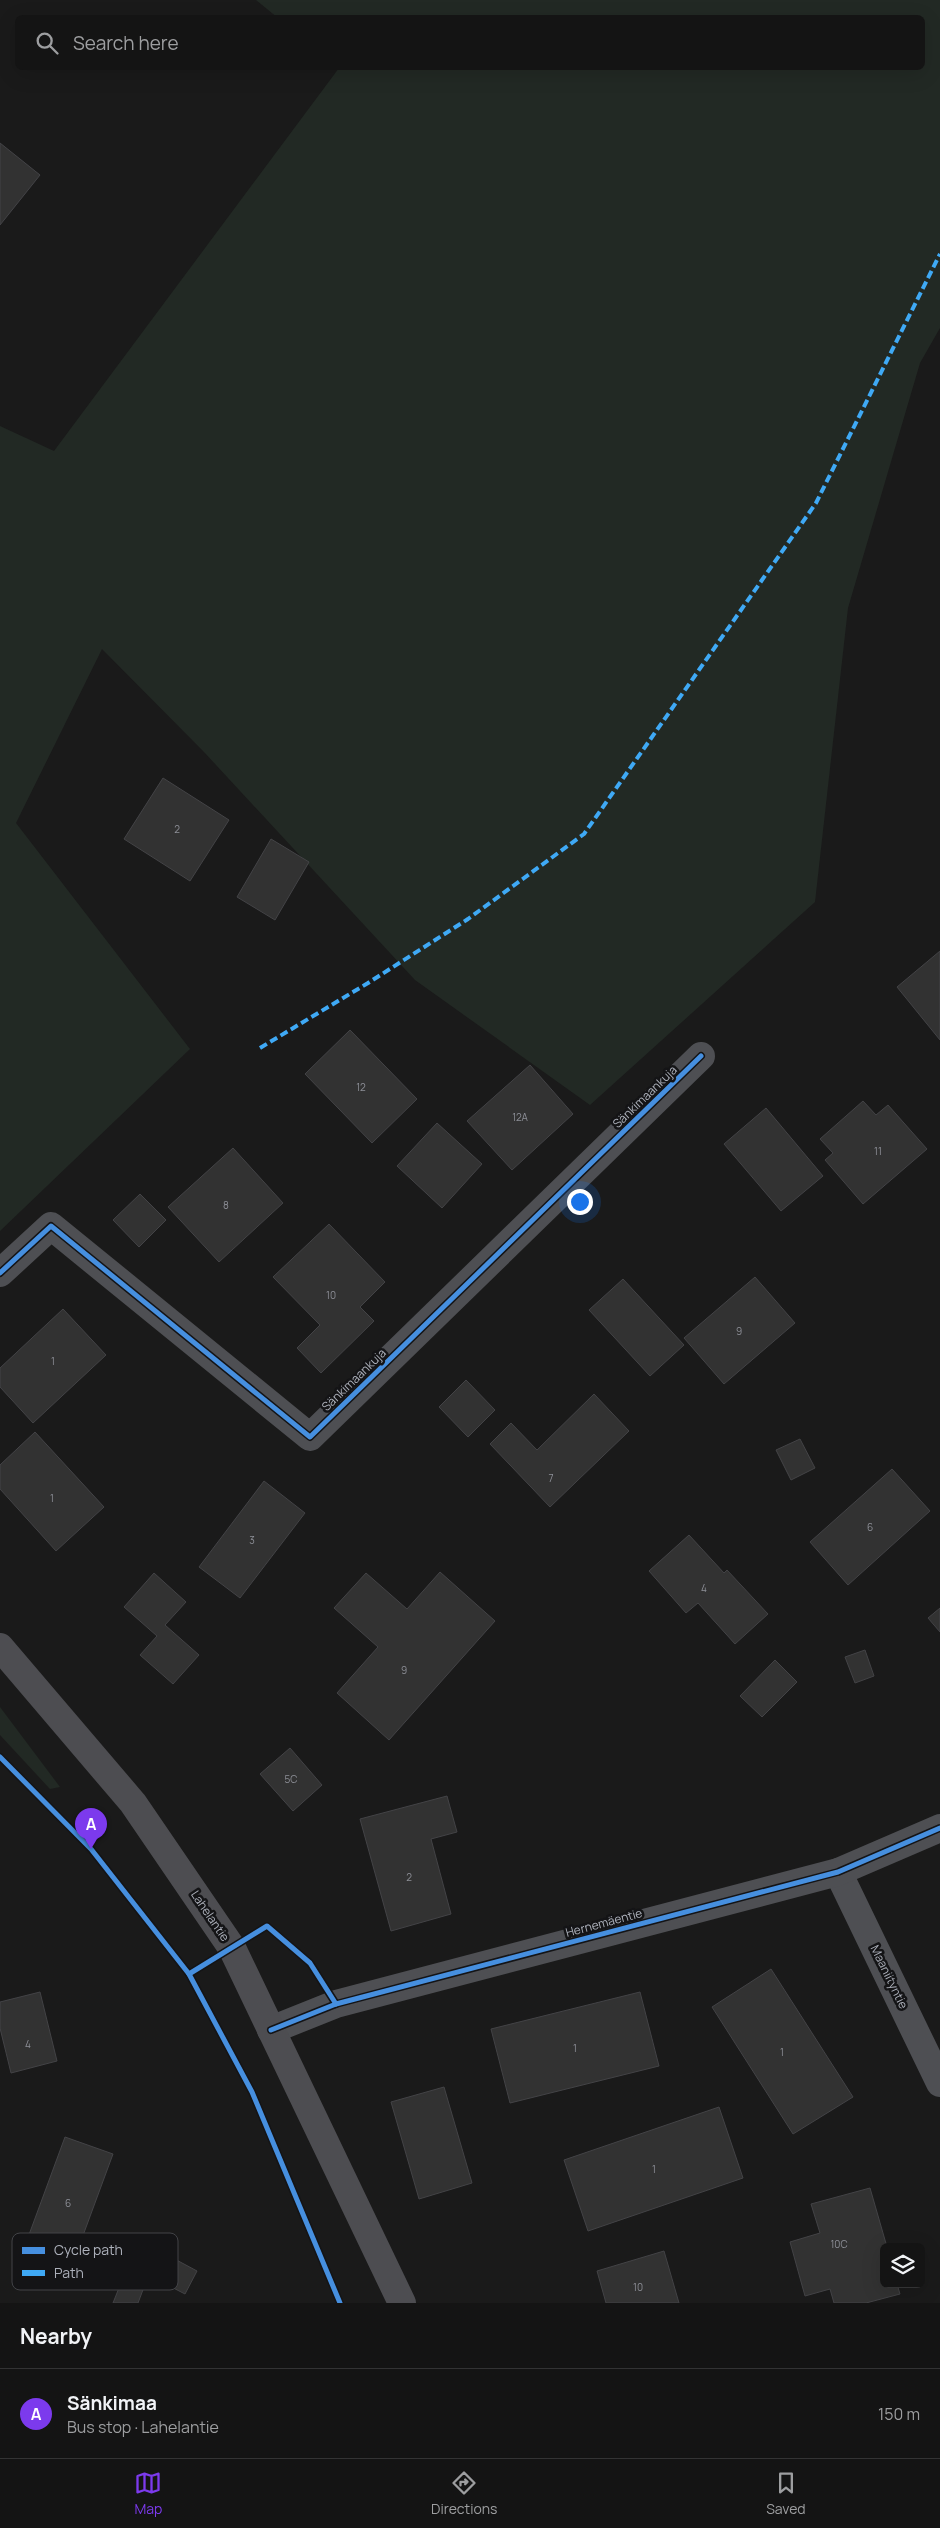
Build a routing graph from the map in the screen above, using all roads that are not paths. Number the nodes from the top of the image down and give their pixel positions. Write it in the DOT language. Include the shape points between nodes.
graph roads {
  1 [pos="702,1056"];
  2 [pos="0,1273"];
  3 [pos="0,1647"];
  4 [pos="940,1828"];
  5 [pos="838,1872"];
  6 [pos="271,2030"];
  7 [pos="940,2083"];
  8 [pos="402,2303"];
  1 -- 2 [label="street, Sänkimaankuja" via="310,1437 50,1226"];
  3 -- 6 [label="main road, Lahelantie" via="133,1803 232,1948"];
  4 -- 5 [label="street, Hernemäentie"];
  5 -- 6 [label="street, Hernemäentie" via="336,2004"];
  5 -- 7 [label="street, Maaniityntie"];
  6 -- 8 [label="main road, Lahelantie"];
}
